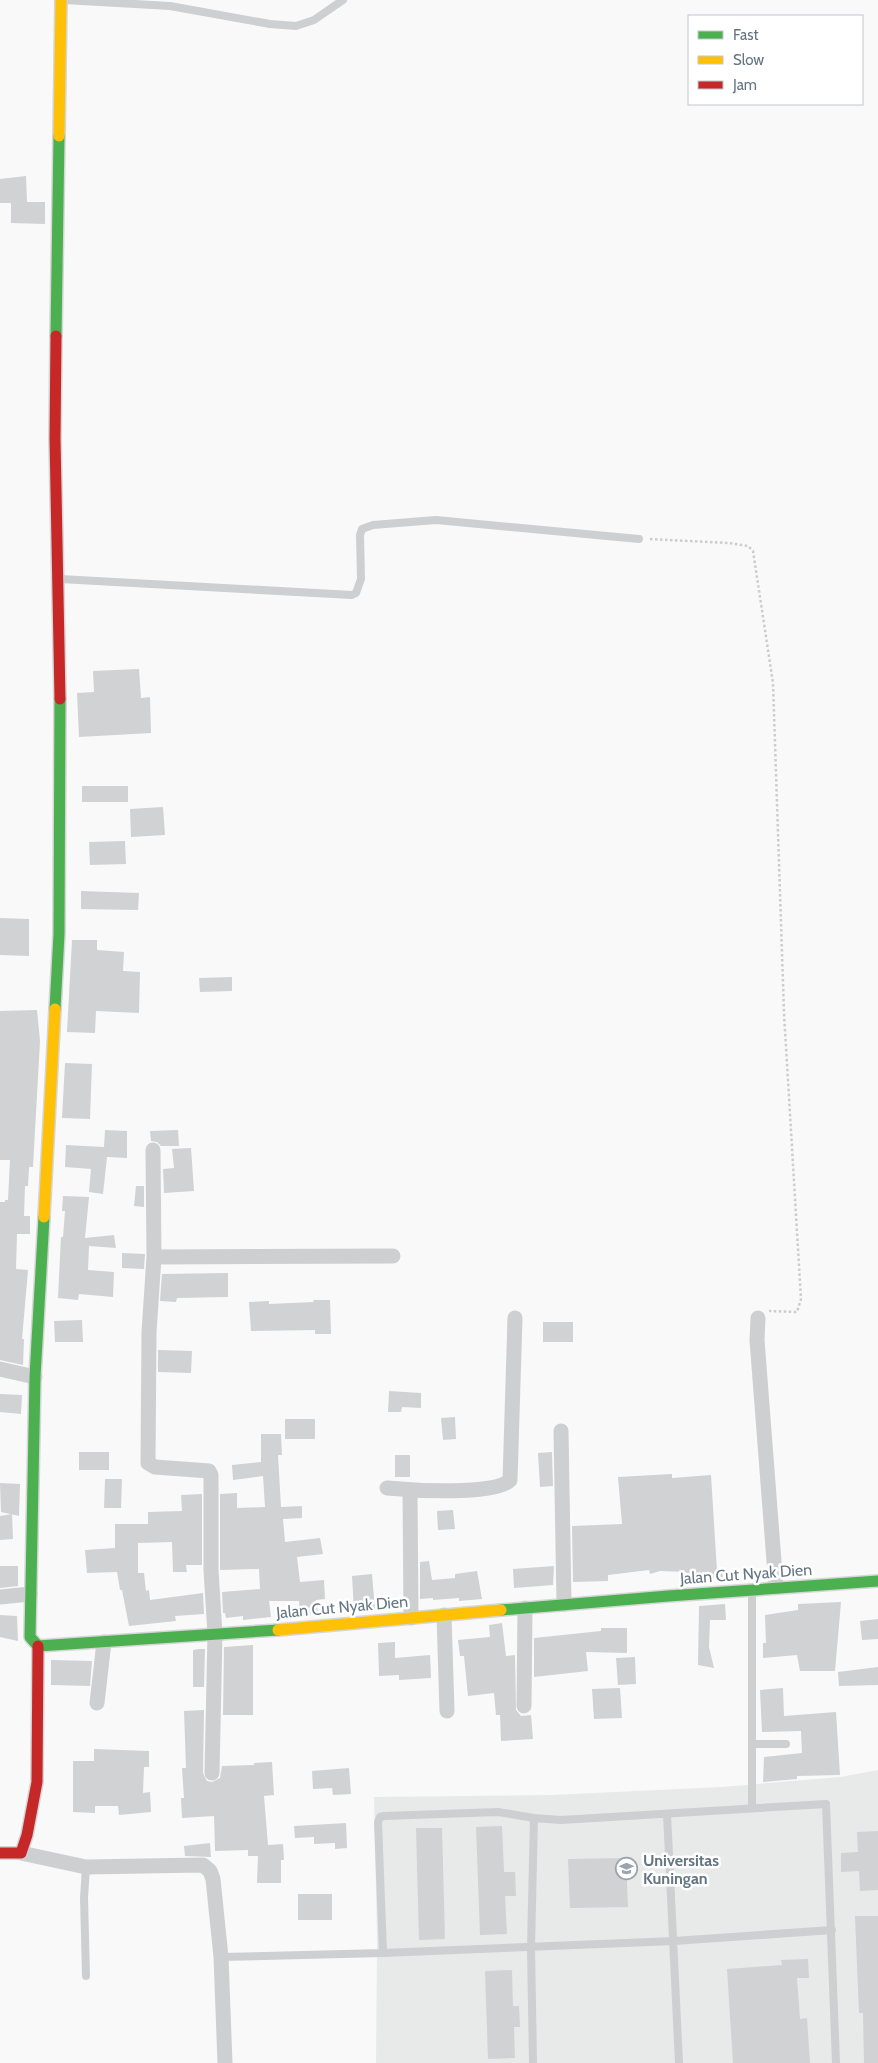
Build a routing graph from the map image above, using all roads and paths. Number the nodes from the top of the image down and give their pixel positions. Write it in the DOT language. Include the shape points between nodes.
graph roads {
  1 [pos="343,0"];
  2 [pos="61,3"];
  3 [pos="639,539"];
  4 [pos="58,579"];
  5 [pos="154,1150"];
  6 [pos="393,1256"];
  7 [pos="154,1257"];
  8 [pos="515,1318"];
  9 [pos="758,1318"];
  10 [pos="0,1369"];
  11 [pos="35,1377"];
  12 [pos="561,1431"];
  13 [pos="387,1488"];
  14 [pos="410,1491"];
  15 [pos="878,1582"];
  16 [pos="776,1587"];
  17 [pos="752,1588"];
  18 [pos="30,1594"];
  19 [pos="0,1597"];
  20 [pos="564,1604"];
  21 [pos="525,1608"];
  22 [pos="444,1615"];
  23 [pos="411,1618"];
  24 [pos="215,1634"];
  25 [pos="104,1642"];
  26 [pos="38,1646"];
  27 [pos="97,1703"];
  28 [pos="524,1706"];
  29 [pos="447,1711"];
  30 [pos="752,1744"];
  31 [pos="786,1744"];
  32 [pos="212,1773"];
  33 [pos="752,1808"];
  34 [pos="667,1814"];
  35 [pos="534,1818"];
  36 [pos="0,1853"];
  37 [pos="21,1853"];
  38 [pos="86,1867"];
  39 [pos="832,1930"];
  40 [pos="674,1941"];
  41 [pos="532,1947"];
  42 [pos="383,1953"];
  43 [pos="221,1957"];
  44 [pos="86,1976"];
  45 [pos="225,2063"];
  46 [pos="533,2063"];
  47 [pos="679,2063"];
  48 [pos="836,2063"];
  1 -- 2 [label="lane" via="314,20 296,26 170,6"];
  2 -- 4 [label="street" via="55,438"];
  3 -- 4 [label="lane" via="436,520 373,525 362,529 360,535 361,579 356,594 352,595"];
  3 -- 9 [label="path" via="729,543 748,546 753,551 772,683 784,1013 801,1299 797,1312 767,1311"];
  4 -- 11 [label="street" via="59,934"];
  5 -- 7 [label="street"];
  6 -- 7 [label="street"];
  7 -- 24 [label="street" via="149,1332 148,1463 155,1467 211,1473"];
  8 -- 14 [label="street" via="510,1480 504,1485 476,1490"];
  9 -- 16 [label="street"];
  10 -- 11 [label="street"];
  11 -- 18 [label="street"];
  12 -- 20 [label="street"];
  13 -- 14 [label="street"];
  14 -- 23 [label="street"];
  15 -- 16 [label="street, Jalan Cut Nyak Dien"];
  16 -- 17 [label="street, Jalan Cut Nyak Dien"];
  17 -- 20 [label="street, Jalan Cut Nyak Dien"];
  17 -- 30 [label="lane"];
  18 -- 19 [label="street"];
  18 -- 26 [label="street" via="30,1637"];
  20 -- 21 [label="street, Jalan Cut Nyak Dien"];
  21 -- 22 [label="street, Jalan Cut Nyak Dien"];
  21 -- 28 [label="street"];
  22 -- 23 [label="street, Jalan Cut Nyak Dien"];
  22 -- 29 [label="street"];
  23 -- 24 [label="street, Jalan Cut Nyak Dien"];
  24 -- 25 [label="street, Jalan Cut Nyak Dien"];
  24 -- 32 [label="street"];
  25 -- 26 [label="street, Jalan Cut Nyak Dien"];
  25 -- 27 [label="street"];
  26 -- 37 [label="street" via="37,1782"];
  30 -- 31 [label="lane"];
  30 -- 33 [label="lane"];
  33 -- 34 [label="lane"];
  33 -- 39 [label="lane" via="826,1804"];
  34 -- 35 [label="lane" via="560,1820"];
  34 -- 40 [label="lane"];
  35 -- 41 [label="lane"];
  35 -- 42 [label="lane" via="498,1812 380,1817"];
  36 -- 37 [label="street"];
  37 -- 38 [label="street"];
  38 -- 43 [label="street" via="203,1865 213,1879"];
  38 -- 44 [label="lane"];
  39 -- 40 [label="lane"];
  39 -- 48 [label="lane"];
  40 -- 41 [label="lane"];
  40 -- 47 [label="lane"];
  41 -- 42 [label="lane"];
  41 -- 46 [label="lane"];
  42 -- 43 [label="lane"];
  43 -- 45 [label="street"];
}
